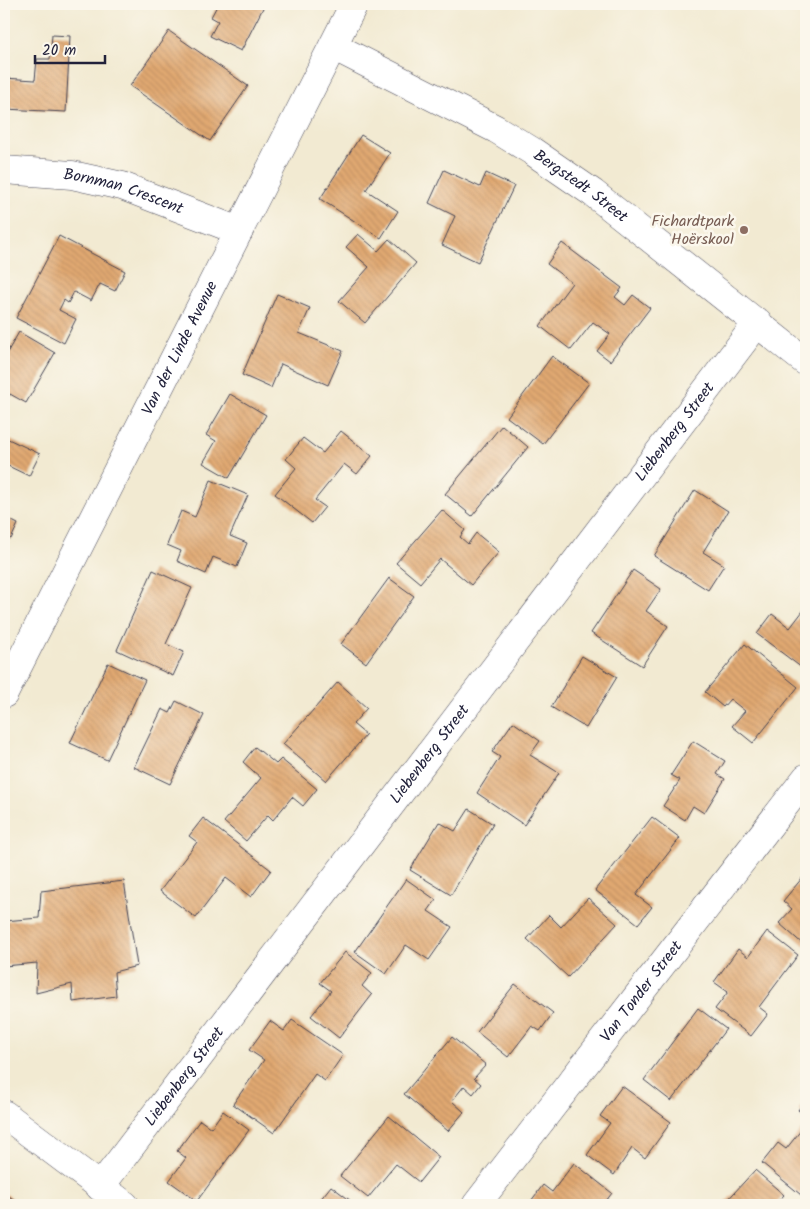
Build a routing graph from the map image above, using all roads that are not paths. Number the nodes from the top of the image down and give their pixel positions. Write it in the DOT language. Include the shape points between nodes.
graph roads {
  1 [pos="354,4"];
  2 [pos="332,46"];
  3 [pos="4,170"];
  4 [pos="239,230"];
  5 [pos="758,322"];
  6 [pos="806,362"];
  7 [pos="4,694"];
  8 [pos="806,778"];
  9 [pos="4,1114"];
  10 [pos="100,1186"];
  11 [pos="125,1205"];
  12 [pos="476,1205"];
  1 -- 2 [label="street, Van der Linde Avenue"];
  2 -- 4 [label="street, Van der Linde Avenue"];
  2 -- 5 [label="street, Bergstedt Street" via="496,129 532,151 593,193"];
  3 -- 4 [label="street, Bornman Crescent" via="72,175 122,186"];
  4 -- 7 [label="street, Van der Linde Avenue"];
  5 -- 6 [label="street, Bergstedt Street"];
  5 -- 10 [label="street, Liebenberg Street"];
  8 -- 12 [label="street, Van Tonder Street"];
  9 -- 10 [label="street"];
  10 -- 11 [label="street"];
}
